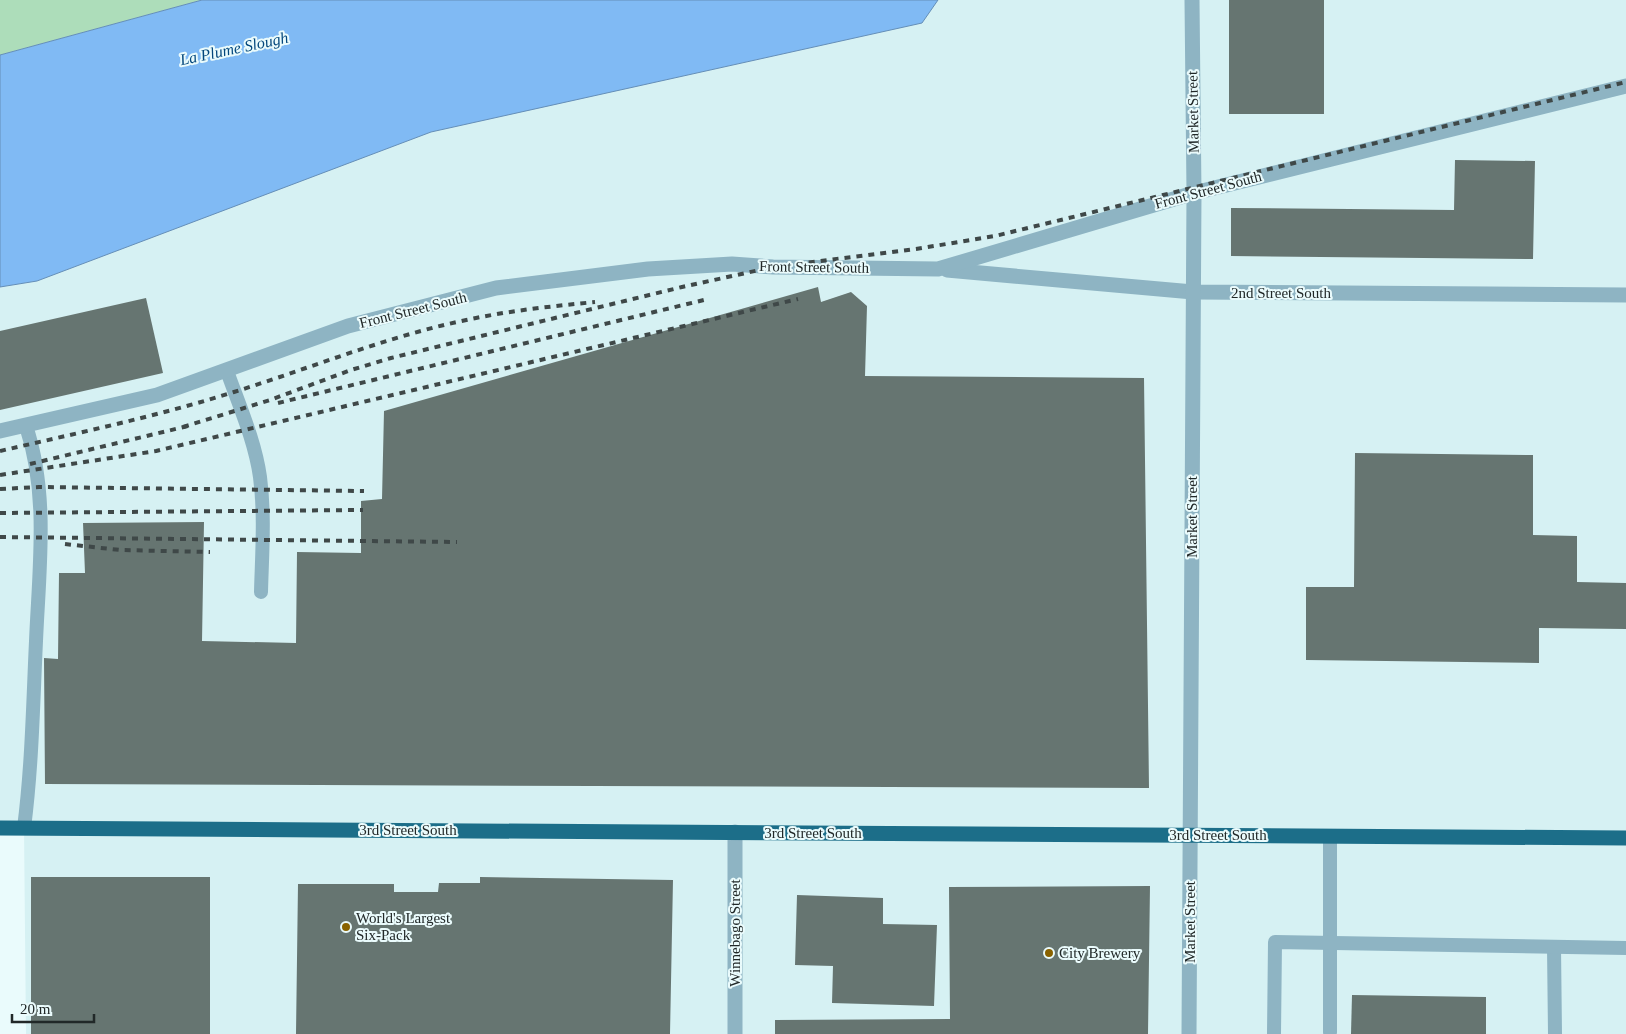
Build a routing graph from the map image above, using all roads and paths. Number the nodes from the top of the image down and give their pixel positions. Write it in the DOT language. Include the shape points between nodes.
graph roads {
  1 [pos="1192,0"];
  2 [pos="1626,86"];
  3 [pos="1194,192"];
  4 [pos="938,269"];
  5 [pos="1193,292"];
  6 [pos="1626,295"];
  7 [pos="228,370"];
  8 [pos="26,426"];
  9 [pos="0,431"];
  10 [pos="261,592"];
  11 [pos="0,828"];
  12 [pos="24,828"];
  13 [pos="735,832"];
  14 [pos="1190,836"];
  15 [pos="1330,836"];
  16 [pos="1626,838"];
  17 [pos="1330,943"];
  18 [pos="1554,947"];
  19 [pos="1626,948"];
  20 [pos="1330,1032"];
  21 [pos="735,1034"];
  22 [pos="1190,1034"];
  23 [pos="1274,1034"];
  24 [pos="1555,1034"];
  1 -- 3 [label="street, Market Street"];
  2 -- 3 [label="street, Front Street South"];
  3 -- 4 [label="street, Front Street South"];
  3 -- 5 [label="street, Market Street"];
  4 -- 5 [label="street, 2nd Street South"];
  4 -- 7 [label="street, Front Street South" via="732,264 648,269 496,288 348,326"];
  5 -- 6 [label="street, 2nd Street South"];
  5 -- 14 [label="street, Market Street"];
  7 -- 8 [label="street, Front Street South" via="157,395"];
  7 -- 10 [label="lane" via="260,476"];
  8 -- 9 [label="street, Front Street South"];
  8 -- 12 [label="lane" via="39,487 41,538 30,781"];
  11 -- 12 [label="highway, 3rd Street South"];
  12 -- 13 [label="highway, 3rd Street South"];
  13 -- 14 [label="highway, 3rd Street South"];
  13 -- 21 [label="street, Winnebago Street"];
  14 -- 15 [label="highway, 3rd Street South"];
  14 -- 22 [label="street, Market Street"];
  15 -- 16 [label="highway, 3rd Street South"];
  15 -- 17 [label="lane"];
  17 -- 18 [label="lane"];
  17 -- 20 [label="lane"];
  17 -- 23 [label="lane" via="1275,942"];
  18 -- 19 [label="lane"];
  18 -- 24 [label="lane"];
}
